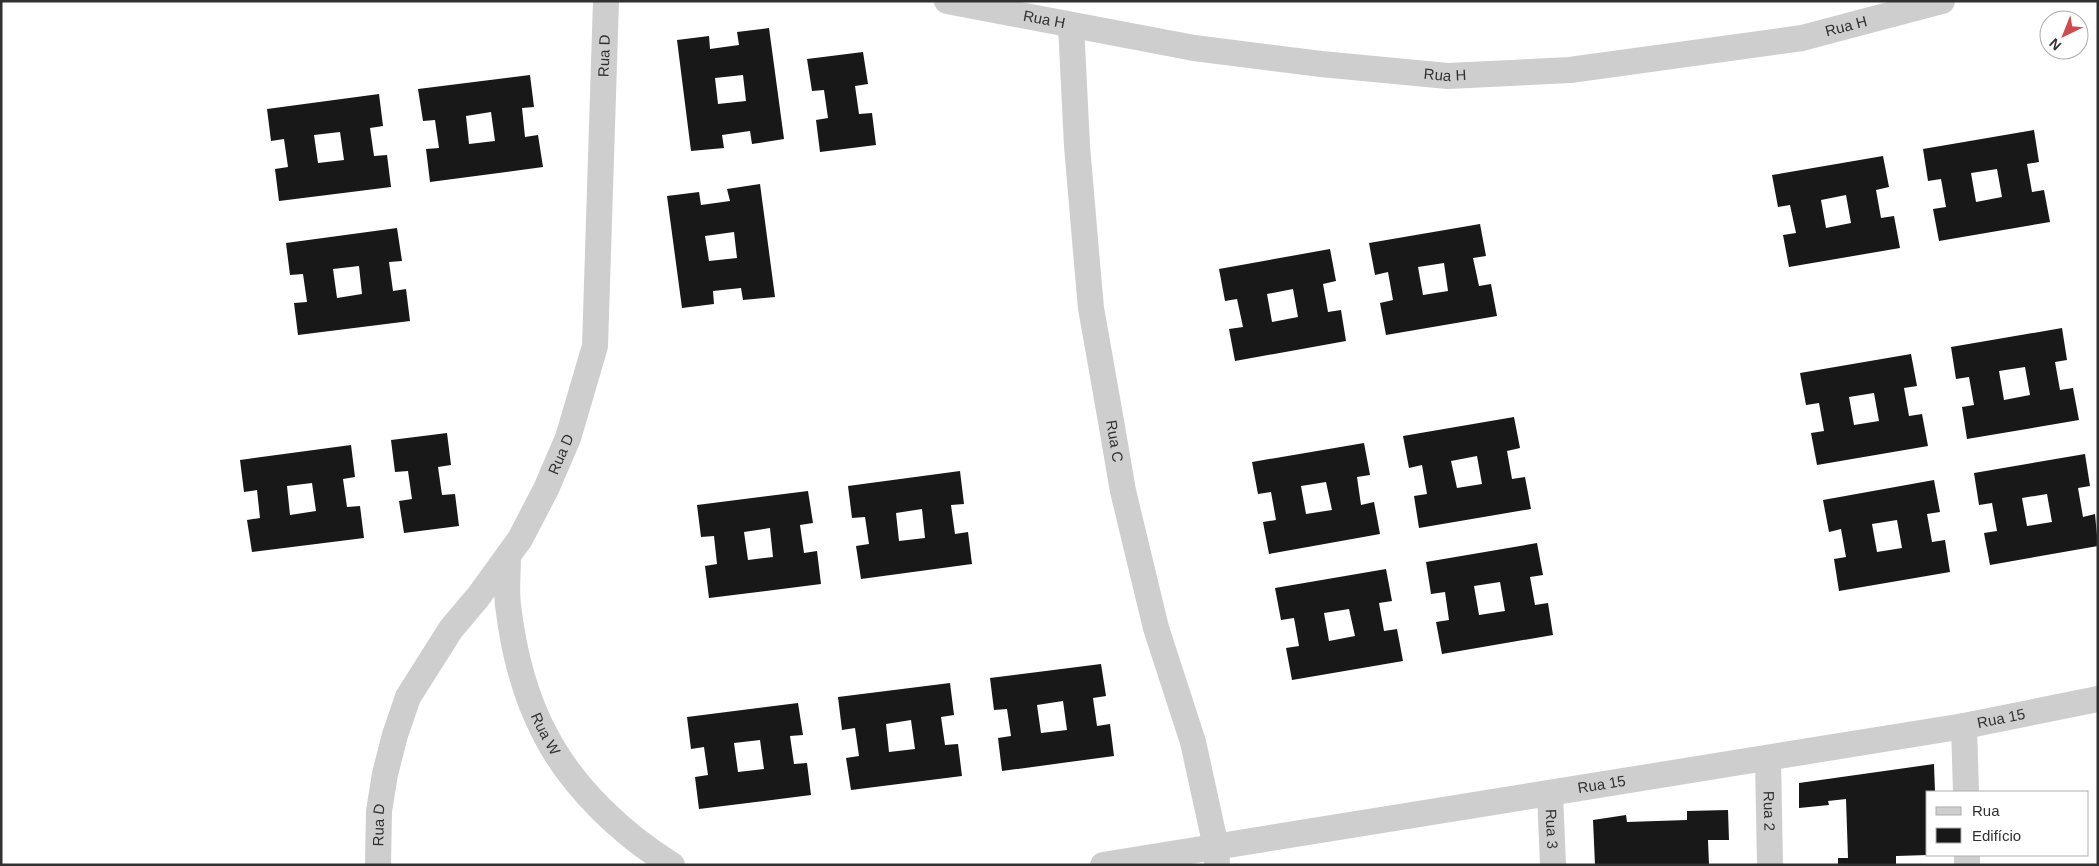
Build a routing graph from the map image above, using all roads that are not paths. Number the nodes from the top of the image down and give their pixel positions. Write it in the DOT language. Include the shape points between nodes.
graph roads {
  1 [pos="606,1"];
  2 [pos="946,1"];
  3 [pos="1942,1"];
  4 [pos="1071,25"];
  5 [pos="508,556"];
  6 [pos="2098,699"];
  7 [pos="1964,726"];
  8 [pos="1768,758"];
  9 [pos="1966,791"];
  10 [pos="1550,794"];
  11 [pos="1216,856"];
  12 [pos="378,865"];
  13 [pos="672,865"];
  14 [pos="1103,865"];
  15 [pos="1553,865"];
  16 [pos="1770,865"];
  1 -- 5 [label="street, Rua D" via="595,346 568,438 546,489"];
  2 -- 4 [label="street, Rua H"];
  3 -- 4 [label="street, Rua H" via="1802,38 1570,70 1448,76 1194,48"];
  4 -- 11 [label="street, Rua C" via="1077,146 1091,308 1123,490 1156,628 1192,742"];
  5 -- 12 [label="street, Rua D" via="451,629 408,697 394,735 385,774 379,811"];
  5 -- 13 [label="street, Rua W" via="508,604 516,650 546,736 572,775 600,807 634,838"];
  6 -- 7 [label="street, Rua 15"];
  7 -- 8 [label="street, Rua 15"];
  7 -- 9 [label="street"];
  8 -- 10 [label="street, Rua 15"];
  8 -- 16 [label="street, Rua 2"];
  10 -- 11 [label="street, Rua 15"];
  10 -- 15 [label="street, Rua 3"];
  11 -- 14 [label="street, Rua 15"];
}
